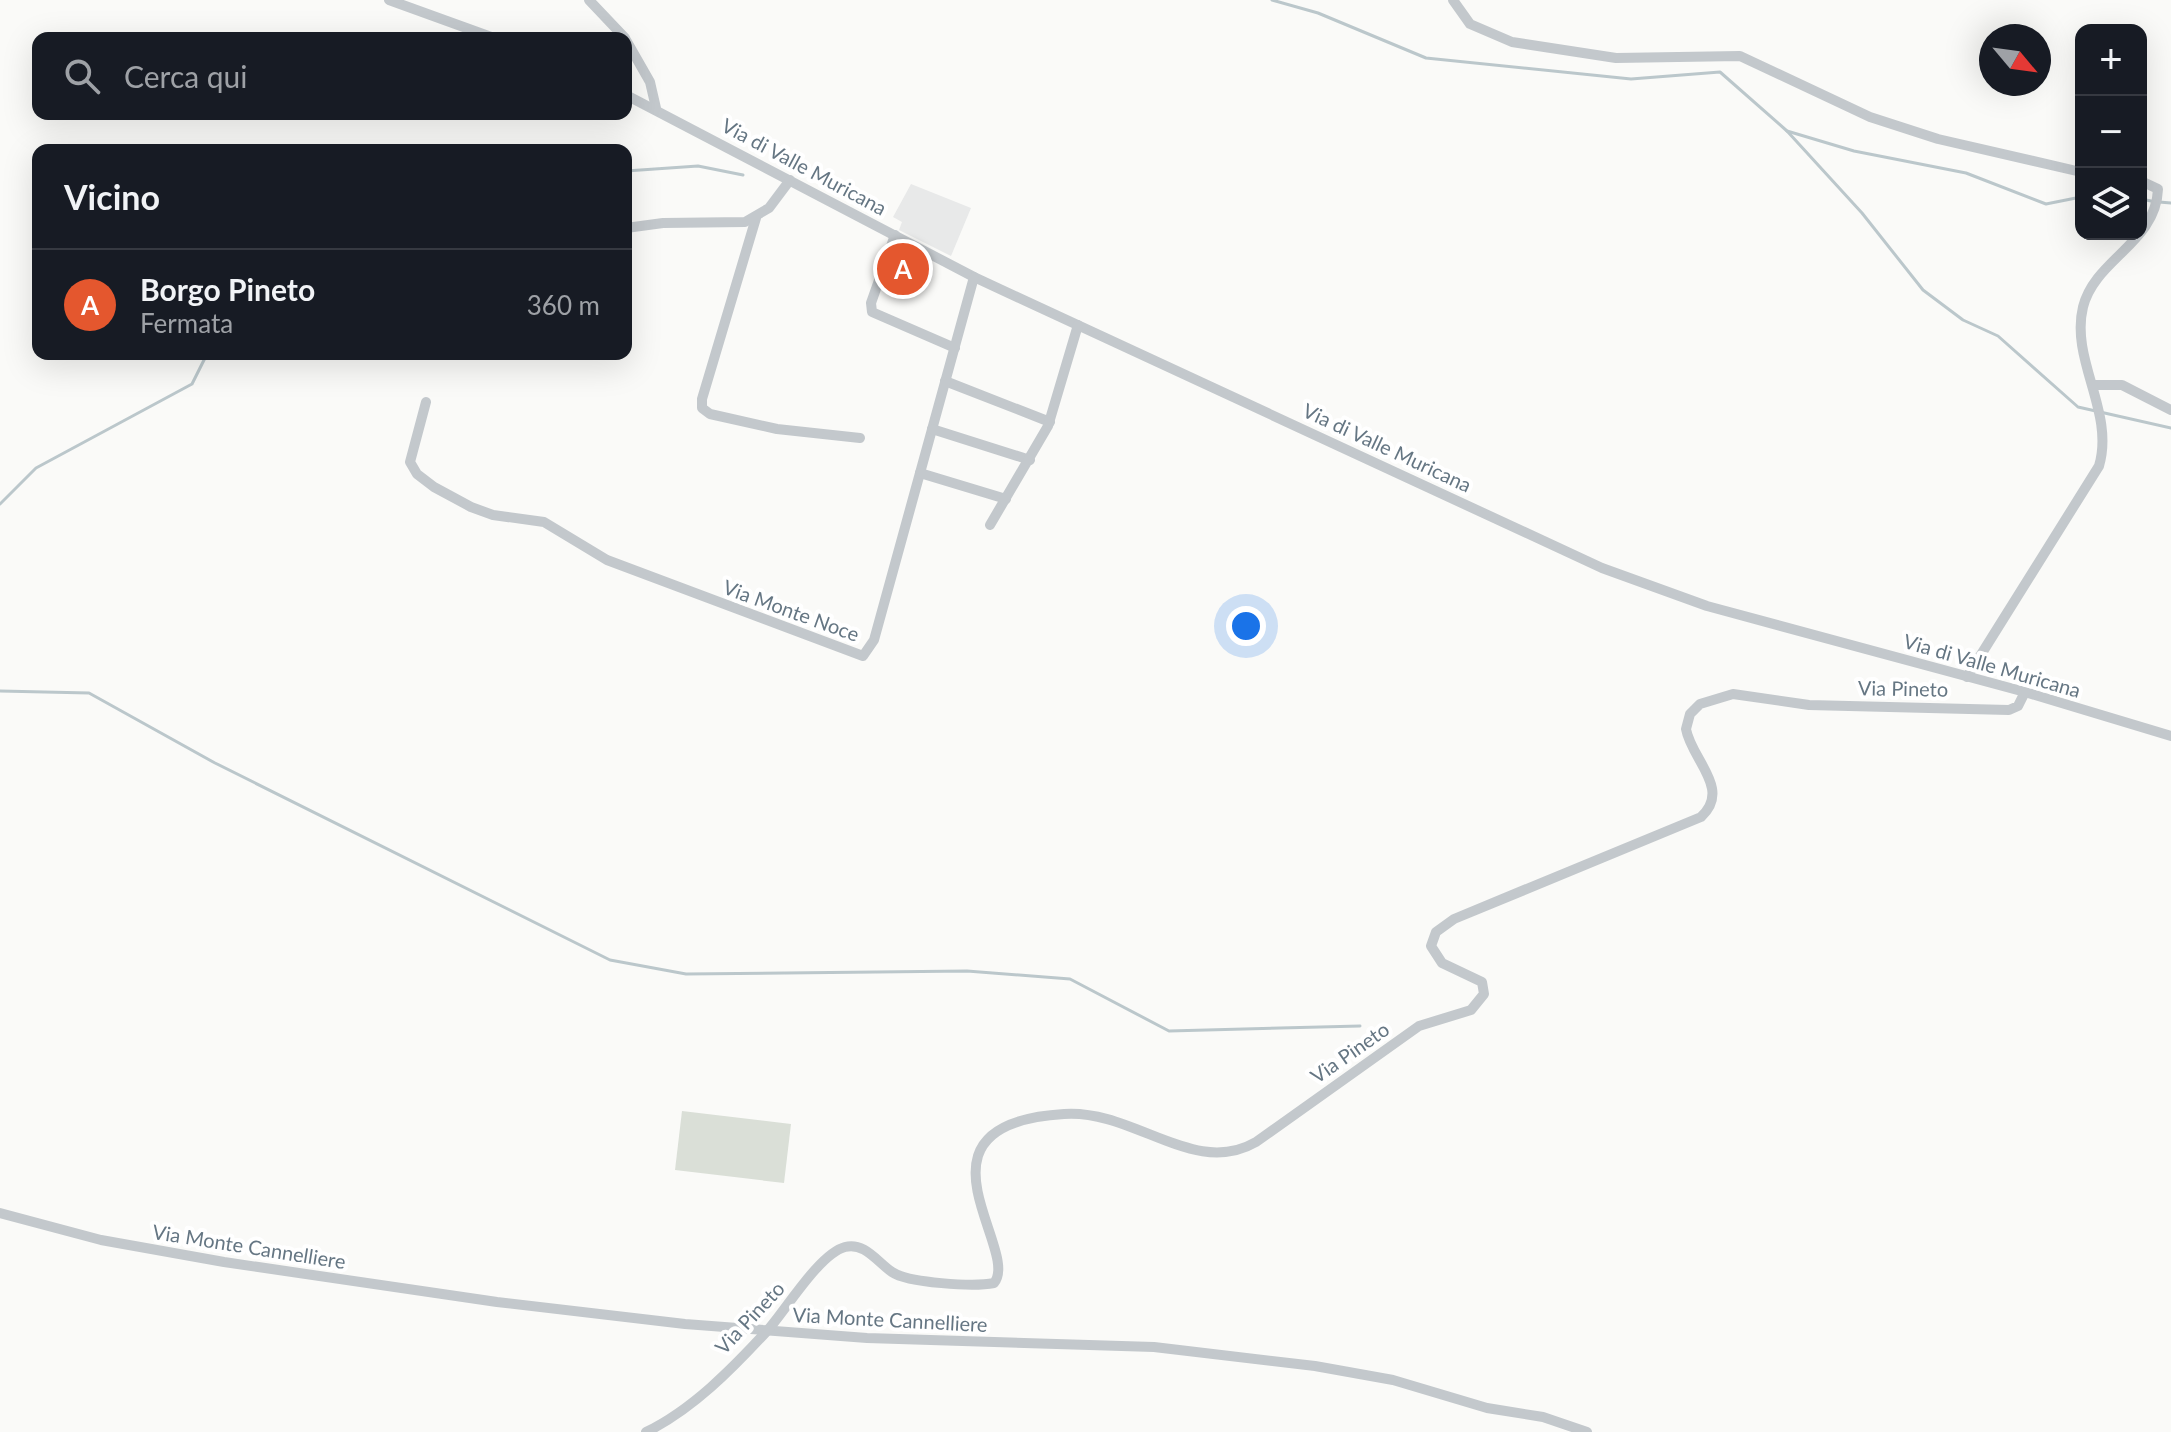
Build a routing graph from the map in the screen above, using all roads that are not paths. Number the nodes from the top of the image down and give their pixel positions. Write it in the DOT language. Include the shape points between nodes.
graph roads {
  1 [pos="389,0"];
  2 [pos="589,0"];
  3 [pos="1453,0"];
  4 [pos="477,32"];
  5 [pos="619,32"];
  6 [pos="632,51"];
  7 [pos="632,98"];
  8 [pos="656,108"];
  9 [pos="2075,171"];
  10 [pos="790,180"];
  11 [pos="2147,184"];
  12 [pos="756,218"];
  13 [pos="2147,222"];
  14 [pos="632,227"];
  15 [pos="895,235"];
  16 [pos="2136,240"];
  17 [pos="974,277"];
  18 [pos="1078,325"];
  19 [pos="955,348"];
  20 [pos="945,381"];
  21 [pos="2093,385"];
  22 [pos="426,402"];
  23 [pos="2171,410"];
  24 [pos="1050,422"];
  25 [pos="932,429"];
  26 [pos="860,438"];
  27 [pos="1030,460"];
  28 [pos="920,473"];
  29 [pos="1006,499"];
  30 [pos="990,525"];
  31 [pos="1967,677"];
  32 [pos="2025,692"];
  33 [pos="2171,736"];
  34 [pos="0,1213"];
  35 [pos="766,1332"];
  36 [pos="646,1432"];
  37 [pos="1587,1432"];
  1 -- 4 [label="street"];
  2 -- 5 [label="street"];
  3 -- 9 [label="street" via="1470,24 1512,42 1605,58 1745,57 1870,117"];
  6 -- 8 [label="street" via="650,82"];
  7 -- 8 [label="street, Via di Valle Muricana"];
  8 -- 10 [label="street, Via di Valle Muricana"];
  10 -- 12 [label="street"];
  10 -- 15 [label="street, Via di Valle Muricana"];
  11 -- 13 [label="street" via="2158,189"];
  12 -- 14 [label="street"];
  12 -- 26 [label="street" via="702,408 777,429"];
  15 -- 17 [label="street, Via di Valle Muricana"];
  15 -- 19 [label="street" via="872,312"];
  16 -- 21 [label="street" via="2095,281 2083,308 2081,333"];
  17 -- 18 [label="street, Via di Valle Muricana"];
  17 -- 19 [label="street, Via Monte Noce"];
  18 -- 24 [label="street"];
  18 -- 31 [label="street, Via di Valle Muricana" via="1641,584"];
  19 -- 20 [label="street, Via Monte Noce"];
  20 -- 24 [label="street"];
  20 -- 25 [label="street, Via Monte Noce"];
  21 -- 23 [label="street" via="2122,385"];
  21 -- 31 [label="street" via="2103,437 2097,471"];
  22 -- 28 [label="street, Via Monte Noce" via="410,462 417,474 452,499 493,515 551,524 607,560 858,657 873,643"];
  24 -- 27 [label="street"];
  25 -- 27 [label="street"];
  25 -- 28 [label="street, Via Monte Noce"];
  27 -- 29 [label="street"];
  28 -- 29 [label="street"];
  29 -- 30 [label="street"];
  31 -- 32 [label="street, Via di Valle Muricana"];
  32 -- 33 [label="street, Via di Valle Muricana"];
  32 -- 35 [label="street, Via Pineto" via="2018,706 2009,710 1809,705 1743,694 1705,700 1692,711 1686,729 1712,789 1712,802 1701,817 1454,919 1434,935 1436,957 1482,982 1483,997 1471,1010 1419,1026 1256,1142 1234,1152 1203,1153 1126,1123 1084,1114 1012,1125 987,1142 976,1164 979,1204 999,1261 996,1282 905,1278 862,1248 844,1247 820,1266"];
  34 -- 35 [label="street, Via Monte Cannelliere" via="101,1240 224,1262 497,1302"];
  35 -- 36 [label="street, Via Pineto" via="686,1408"];
  35 -- 37 [label="street, Via Monte Cannelliere" via="1154,1347 1278,1361 1384,1378"];
}
